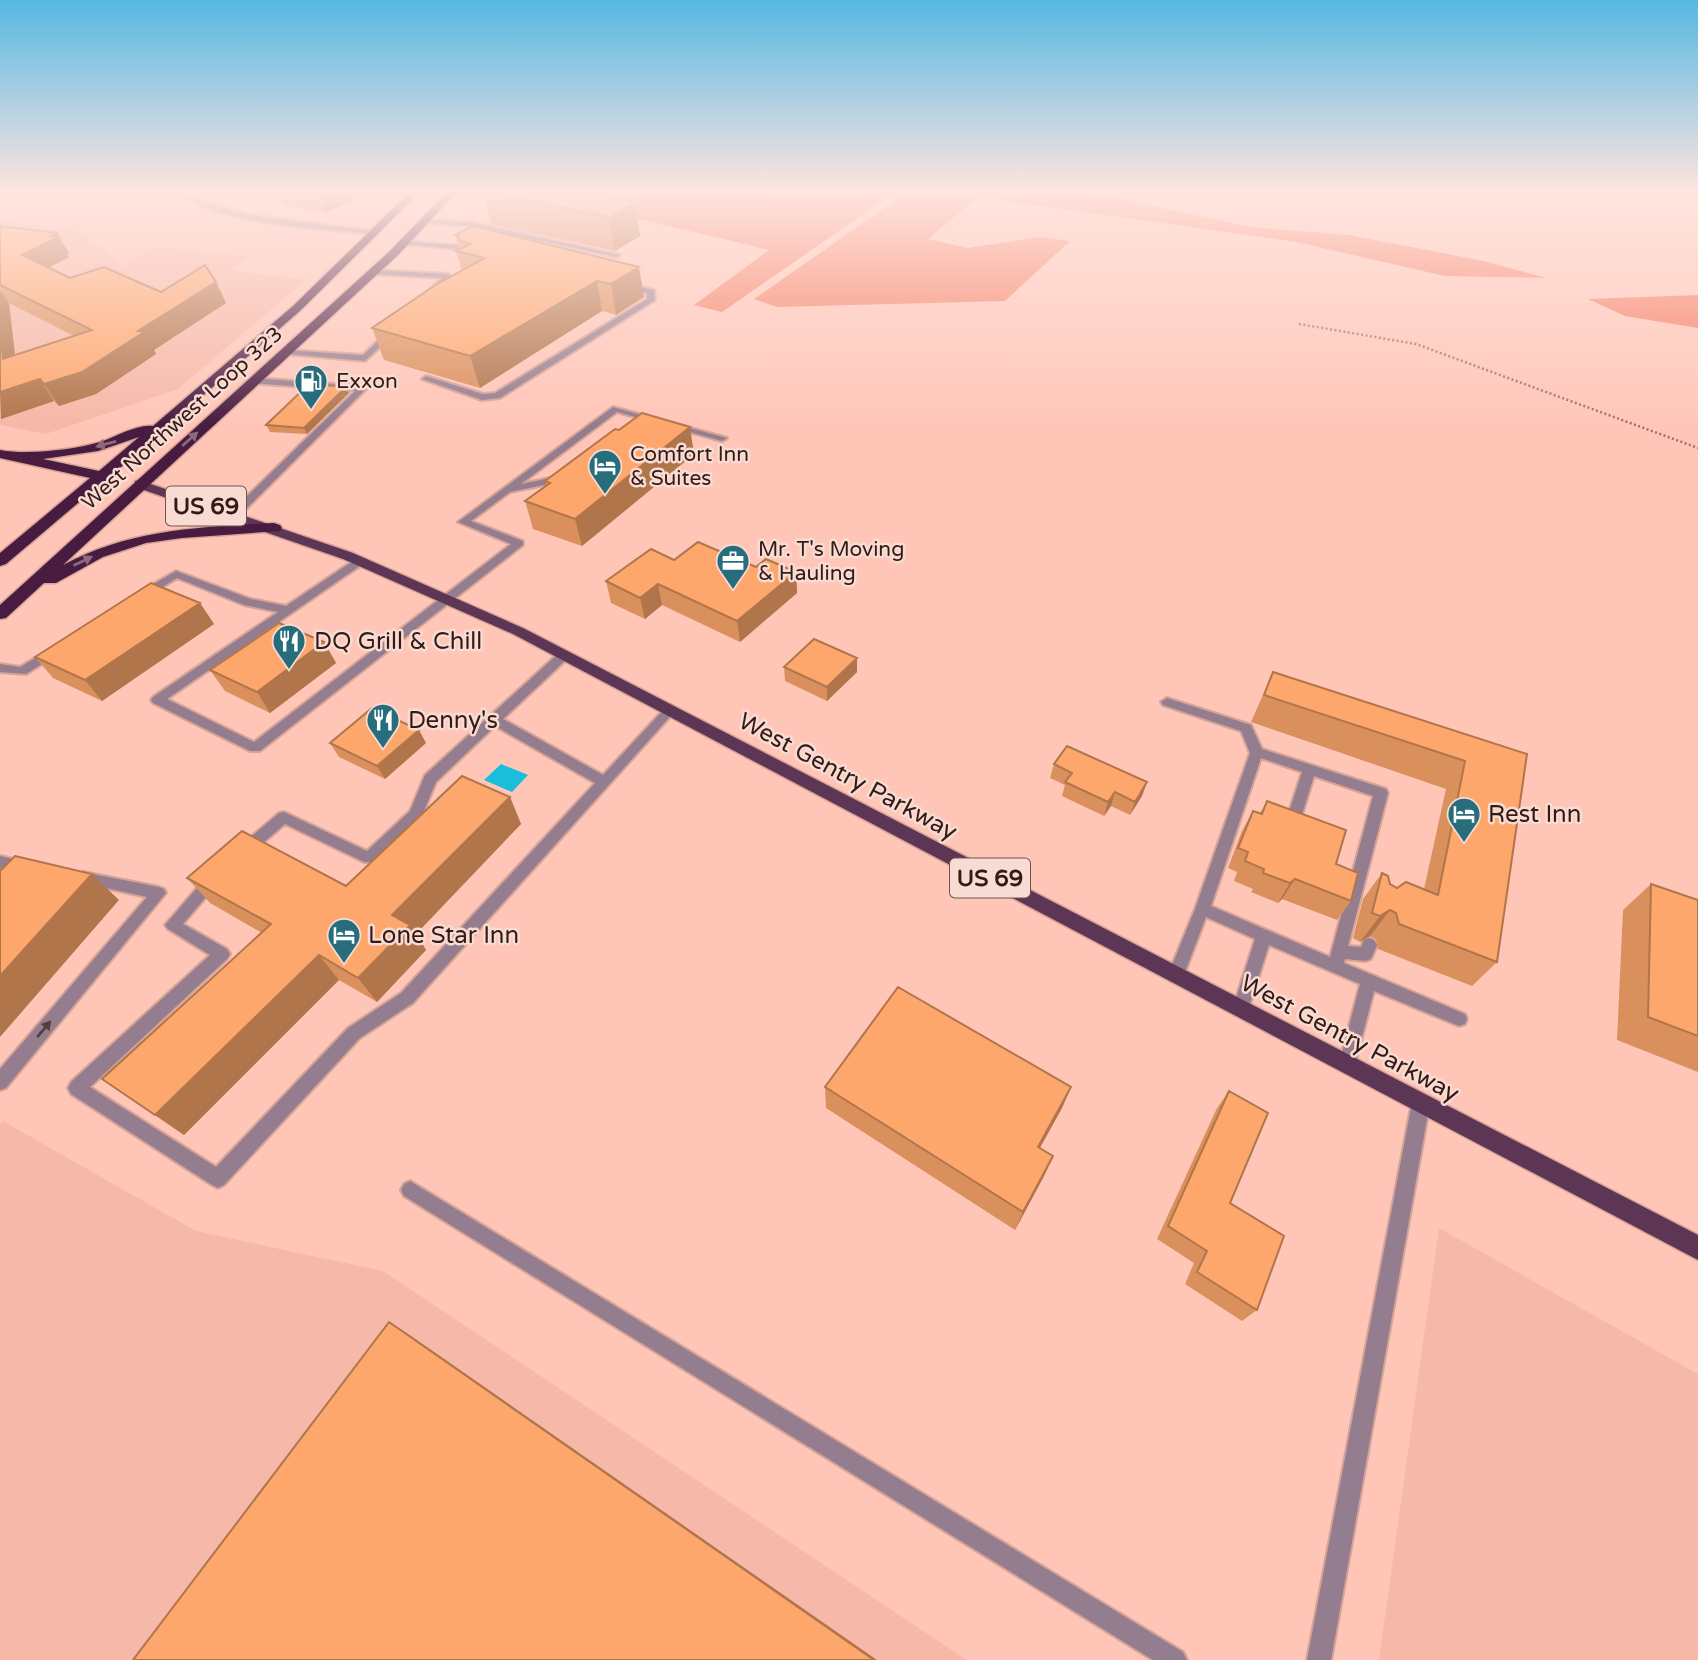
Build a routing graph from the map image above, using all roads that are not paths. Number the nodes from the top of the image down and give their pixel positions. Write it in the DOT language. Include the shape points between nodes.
graph roads {
  1 [pos="336,270"];
  2 [pos="373,272"];
  3 [pos="614,282"];
  4 [pos="420,303"];
  5 [pos="402,322"];
  6 [pos="286,352"];
  7 [pos="426,379"];
  8 [pos="255,381"];
  9 [pos="170,419"];
  10 [pos="722,438"];
  11 [pos="575,439"];
  12 [pos="574,453"];
  13 [pos="0,454"];
  14 [pos="19,458"];
  15 [pos="102,476"];
  16 [pos="555,480"];
  17 [pos="139,484"];
  18 [pos="507,490"];
  19 [pos="234,515"];
  20 [pos="274,528"];
  21 [pos="0,561"];
  22 [pos="360,561"];
  23 [pos="23,593"];
  24 [pos="448,598"];
  25 [pos="129,604"];
  26 [pos="287,610"];
  27 [pos="0,614"];
  28 [pos="58,648"];
  29 [pos="564,655"];
  30 [pos="0,668"];
  31 [pos="1167,702"];
  32 [pos="670,710"];
  33 [pos="494,719"];
  34 [pos="1257,753"];
  35 [pos="1310,769"];
  36 [pos="605,782"];
  37 [pos="1293,821"];
  38 [pos="0,862"];
  39 [pos="40,870"];
  40 [pos="66,875"];
  41 [pos="1202,909"];
  42 [pos="1264,936"];
  43 [pos="1369,945"];
  44 [pos="1337,959"];
  45 [pos="1175,975"];
  46 [pos="1369,981"];
  47 [pos="1241,1009"];
  48 [pos="1459,1019"];
  49 [pos="1348,1064"];
  50 [pos="0,1082"];
  51 [pos="1421,1102"];
  52 [pos="410,1190"];
  53 [pos="1698,1248"];
  54 [pos="1175,1660"];
  55 [pos="1319,1660"];
  1 -- 9 [label="highway, West Northwest Loop 323"];
  2 -- 4 [label="street" via="452,274"];
  2 -- 6 [label="highway, West Northwest Loop 323"];
  3 -- 7 [label="street" via="651,292 651,300 497,396 482,397"];
  5 -- 6 [label="street" via="365,358"];
  6 -- 8 [label="highway, West Northwest Loop 323"];
  17 -- 8 [label="highway, West Northwest Loop 323, one-way"];
  8 -- 19 [label="street" via="362,389"];
  9 -- 14 [label="highway, one-way" via="98,447"];
  9 -- 15 [label="highway, West Northwest Loop 323"];
  10 -- 11 [label="street" via="616,409"];
  11 -- 12 [label="street"];
  11 -- 18 [label="street"];
  13 -- 14 [label="highway, US 69"];
  14 -- 15 [label="highway, US 69"];
  15 -- 17 [label="highway, West Gentry Parkway / US 69"];
  15 -- 21 [label="highway, West Northwest Loop 323"];
  16 -- 18 [label="street"];
  17 -- 19 [label="main road, West Gentry Parkway / US 69"];
  17 -- 23 [label="highway, West Northwest Loop 323"];
  18 -- 24 [label="street" via="463,522 519,543"];
  19 -- 20 [label="main road, West Gentry Parkway / US 69"];
  20 -- 22 [label="main road, West Gentry Parkway / US 69"];
  23 -- 20 [label="highway, one-way" via="128,543 176,534"];
  22 -- 24 [label="main road, West Gentry Parkway / US 69"];
  22 -- 26 [label="street"];
  23 -- 27 [label="highway, West Northwest Loop 323"];
  24 -- 26 [label="street" via="256,748 157,701"];
  24 -- 29 [label="main road, West Gentry Parkway / US 69"];
  25 -- 26 [label="street" via="176,574 248,602"];
  28 -- 30 [label="street" via="22,671"];
  29 -- 32 [label="main road, West Gentry Parkway / US 69"];
  29 -- 33 [label="street"];
  31 -- 34 [label="street" via="1246,727"];
  32 -- 36 [label="street"];
  32 -- 45 [label="main road, West Gentry Parkway / US 69"];
  33 -- 36 [label="street"];
  33 -- 36 [label="street" via="430,779 416,814 369,858 284,817 230,864 173,925 222,954 77,1087 218,1180 354,1033 407,998"];
  34 -- 35 [label="street"];
  34 -- 41 [label="street"];
  35 -- 37 [label="street"];
  35 -- 44 [label="street" via="1381,793 1367,874"];
  38 -- 39 [label="street"];
  50 -- 40 [label="street, one-way" via="159,893"];
  41 -- 42 [label="street"];
  41 -- 45 [label="street"];
  42 -- 44 [label="street"];
  42 -- 47 [label="street"];
  43 -- 44 [label="street" via="1366,954"];
  44 -- 46 [label="street"];
  45 -- 47 [label="main road, West Gentry Parkway / US 69"];
  46 -- 48 [label="street"];
  46 -- 49 [label="street"];
  47 -- 49 [label="main road, West Gentry Parkway / US 69"];
  49 -- 51 [label="main road, West Gentry Parkway / US 69"];
  51 -- 53 [label="main road, West Gentry Parkway / US 69"];
  51 -- 55 [label="street"];
  52 -- 54 [label="street"];
}
